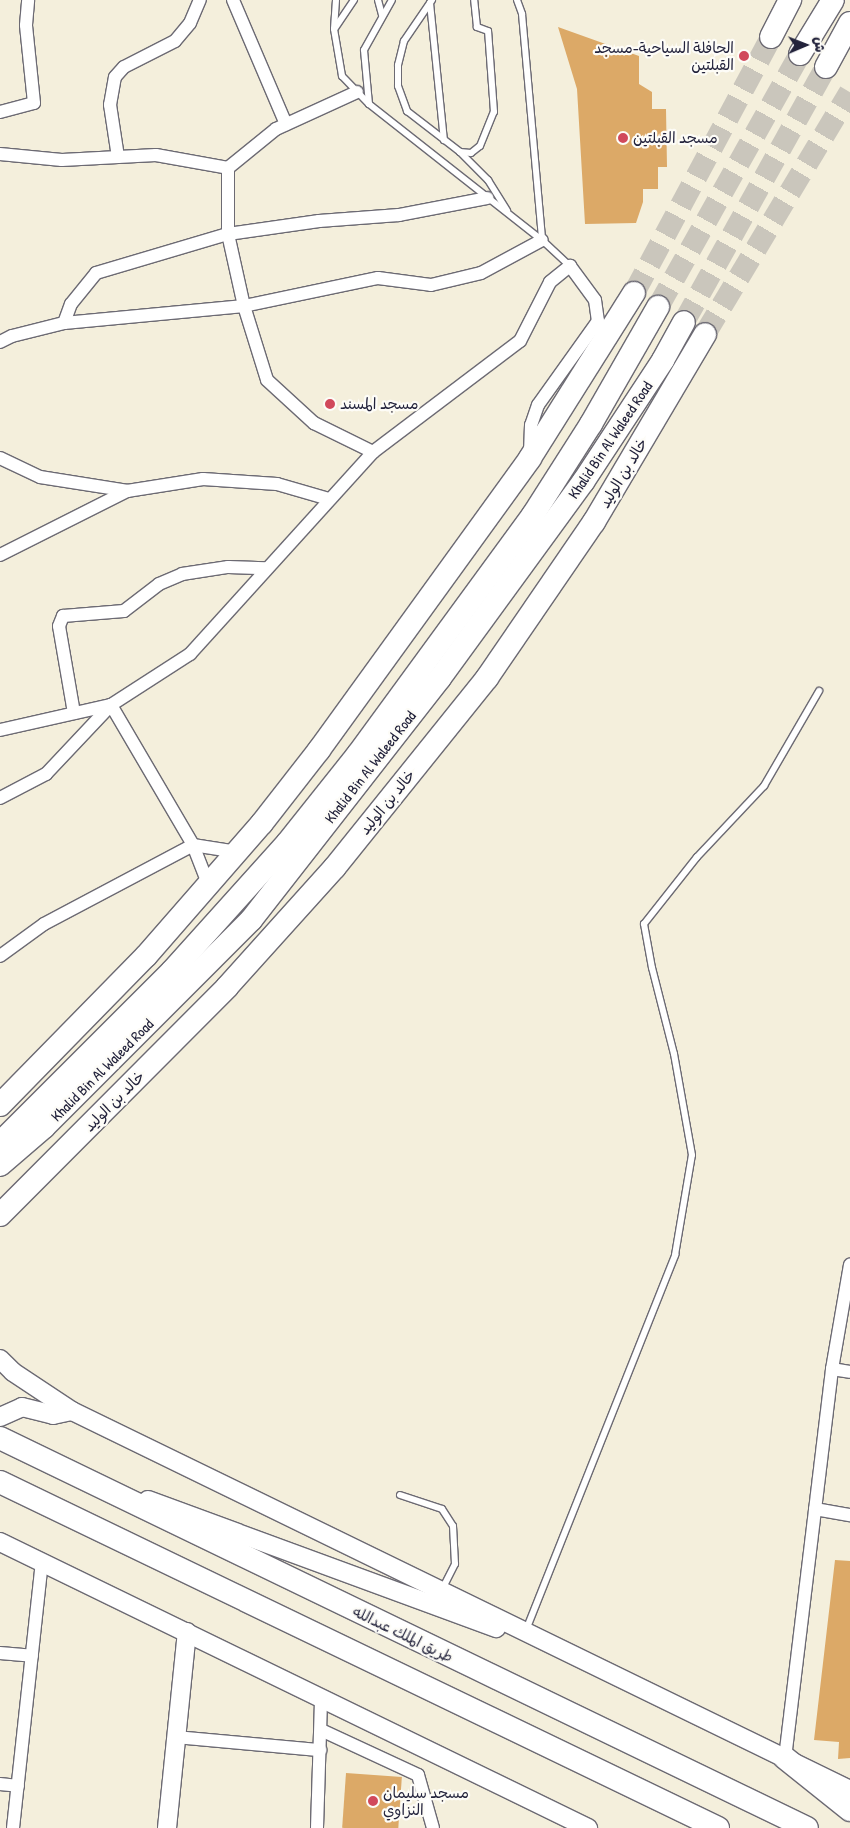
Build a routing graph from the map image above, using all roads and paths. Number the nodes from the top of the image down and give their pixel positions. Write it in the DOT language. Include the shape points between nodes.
graph roads {
  1 [pos="28,0"];
  2 [pos="200,0"];
  3 [pos="232,0"];
  4 [pos="336,0"];
  5 [pos="354,0"];
  6 [pos="378,0"];
  7 [pos="392,0"];
  8 [pos="474,0"];
  9 [pos="518,0"];
  10 [pos="790,0"];
  11 [pos="832,0"];
  12 [pos="431,2"];
  13 [pos="382,16"];
  14 [pos="850,23"];
  15 [pos="334,29"];
  16 [pos="771,37"];
  17 [pos="800,54"];
  18 [pos="826,67"];
  19 [pos="357,92"];
  20 [pos="369,104"];
  21 [pos="0,112"];
  22 [pos="286,124"];
  23 [pos="444,140"];
  24 [pos="460,152"];
  25 [pos="0,154"];
  26 [pos="118,157"];
  27 [pos="228,168"];
  28 [pos="487,198"];
  29 [pos="510,216"];
  30 [pos="228,234"];
  31 [pos="542,240"];
  32 [pos="570,266"];
  33 [pos="634,293"];
  34 [pos="244,306"];
  35 [pos="658,307"];
  36 [pos="684,322"];
  37 [pos="64,323"];
  38 [pos="705,334"];
  39 [pos="0,342"];
  40 [pos="373,452"];
  41 [pos="0,458"];
  42 [pos="530,458"];
  43 [pos="128,490"];
  44 [pos="329,499"];
  45 [pos="0,555"];
  46 [pos="265,568"];
  47 [pos="819,691"];
  48 [pos="111,705"];
  49 [pos="74,713"];
  50 [pos="0,730"];
  51 [pos="0,798"];
  52 [pos="193,845"];
  53 [pos="237,852"];
  54 [pos="209,886"];
  55 [pos="0,956"];
  56 [pos="0,1105"];
  57 [pos="39,1120"];
  58 [pos="0,1143"];
  59 [pos="0,1165"];
  60 [pos="0,1215"];
  61 [pos="850,1265"];
  62 [pos="0,1359"];
  63 [pos="832,1369"];
  64 [pos="850,1372"];
  65 [pos="72,1411"];
  66 [pos="0,1417"];
  67 [pos="0,1438"];
  68 [pos="59,1466"];
  69 [pos="0,1482"];
  70 [pos="400,1495"];
  71 [pos="815,1509"];
  72 [pos="850,1515"];
  73 [pos="0,1530"];
  74 [pos="6,1546"];
  75 [pos="42,1563"];
  76 [pos="442,1591"];
  77 [pos="526,1631"];
  78 [pos="187,1632"];
  79 [pos="0,1653"];
  80 [pos="32,1656"];
  81 [pos="595,1665"];
  82 [pos="322,1699"];
  83 [pos="320,1730"];
  84 [pos="176,1737"];
  85 [pos="320,1750"];
  86 [pos="785,1758"];
  87 [pos="0,1784"];
  88 [pos="18,1786"];
  89 [pos="850,1790"];
  90 [pos="850,1810"];
  91 [pos="13,1828"];
  92 [pos="167,1828"];
  93 [pos="317,1828"];
  94 [pos="433,1828"];
  95 [pos="588,1828"];
  96 [pos="718,1828"];
  97 [pos="807,1828"];
  1 -- 21 [label="street" via="26,25 34,103"];
  2 -- 26 [label="street" via="190,23 175,41 124,67 115,78 110,105"];
  3 -- 22 [label="street"];
  4 -- 15 [label="lane"];
  5 -- 15 [label="lane"];
  6 -- 13 [label="lane"];
  7 -- 13 [label="lane"];
  8 -- 24 [label="lane" via="477,27 488,31 494,112 480,146 471,153"];
  9 -- 31 [label="lane" via="522,14"];
  10 -- 16 [label="highway"];
  11 -- 17 [label="highway"];
  12 -- 23 [label="lane"];
  12 -- 23 [label="lane" via="404,41 398,65 398,86 407,111"];
  13 -- 20 [label="lane" via="364,50"];
  14 -- 18 [label="highway"];
  15 -- 19 [label="lane" via="342,76"];
  19 -- 20 [label="lane"];
  19 -- 22 [label="street"];
  20 -- 28 [label="lane"];
  22 -- 27 [label="street"];
  23 -- 24 [label="lane"];
  24 -- 29 [label="lane" via="488,180"];
  25 -- 26 [label="street" via="62,160"];
  26 -- 27 [label="street" via="156,155"];
  27 -- 30 [label="street"];
  28 -- 29 [label="lane"];
  28 -- 30 [label="street" via="399,215 319,221"];
  29 -- 31 [label="lane"];
  30 -- 34 [label="street"];
  30 -- 37 [label="street" via="96,273 71,304"];
  31 -- 32 [label="lane"];
  31 -- 34 [label="street" via="481,273 431,285 378,278"];
  32 -- 40 [label="street" via="550,282 520,341"];
  32 -- 42 [label="street" via="595,300 598,321 538,405 531,425"];
  33 -- 42 [label="highway"];
  34 -- 37 [label="street"];
  34 -- 40 [label="street" via="267,380 314,423"];
  35 -- 57 [label="highway, Khalid Bin Al Waleed Road" via="591,424 533,515 358,754 288,842"];
  36 -- 57 [label="highway, Khalid Bin Al Waleed Road" via="663,360 583,482 440,678 251,920"];
  37 -- 39 [label="street"];
  38 -- 60 [label="highway, خالد بن الوليد" via="594,522 487,678 335,866 227,987"];
  40 -- 44 [label="street"];
  41 -- 43 [label="street" via="40,477"];
  42 -- 53 [label="highway" via="324,743"];
  43 -- 44 [label="street" via="203,479 277,484"];
  43 -- 45 [label="street"];
  44 -- 46 [label="street"];
  46 -- 48 [label="street" via="190,654"];
  46 -- 49 [label="street" via="228,567 182,574 159,584 124,611 63,616 59,626"];
  47 -- 77 [label="lane" via="764,786 697,857 644,924 674,1054 692,1155 680,1228 672,1264"];
  48 -- 49 [label="street"];
  48 -- 51 [label="street" via="46,774"];
  48 -- 52 [label="street"];
  49 -- 50 [label="street"];
  52 -- 53 [label="street"];
  52 -- 54 [label="street"];
  52 -- 55 [label="street" via="44,924"];
  53 -- 54 [label="highway"];
  54 -- 56 [label="highway" via="74,1034"];
  57 -- 58 [label="highway, Khalid Bin Al Waleed Road"];
  57 -- 59 [label="highway, Khalid Bin Al Waleed Road"];
  61 -- 63 [label="street"];
  62 -- 65 [label="main road" via="13,1372"];
  63 -- 64 [label="street"];
  63 -- 71 [label="street"];
  65 -- 66 [label="main road" via="53,1415 22,1407"];
  65 -- 76 [label="main road"];
  67 -- 68 [label="highway, طريق الملك عبدالله"];
  68 -- 81 [label="main road"];
  68 -- 97 [label="highway, طريق الملك عبدالله"];
  69 -- 96 [label="highway"];
  70 -- 76 [label="lane" via="442,1508 453,1526 454,1564"];
  71 -- 72 [label="street"];
  71 -- 86 [label="street"];
  73 -- 74 [label="main road"];
  74 -- 75 [label="main road"];
  75 -- 78 [label="main road"];
  75 -- 80 [label="street"];
  76 -- 77 [label="main road"];
  77 -- 81 [label="main road"];
  78 -- 82 [label="main road"];
  78 -- 84 [label="main road"];
  79 -- 80 [label="street"];
  80 -- 88 [label="street"];
  81 -- 86 [label="main road"];
  82 -- 83 [label="street"];
  82 -- 95 [label="main road"];
  83 -- 85 [label="street"];
  83 -- 94 [label="street" via="418,1776"];
  84 -- 85 [label="street"];
  84 -- 92 [label="main road"];
  85 -- 93 [label="street"];
  86 -- 89 [label="main road"];
  86 -- 90 [label="highway"];
  87 -- 88 [label="street"];
  88 -- 91 [label="street"];
}
